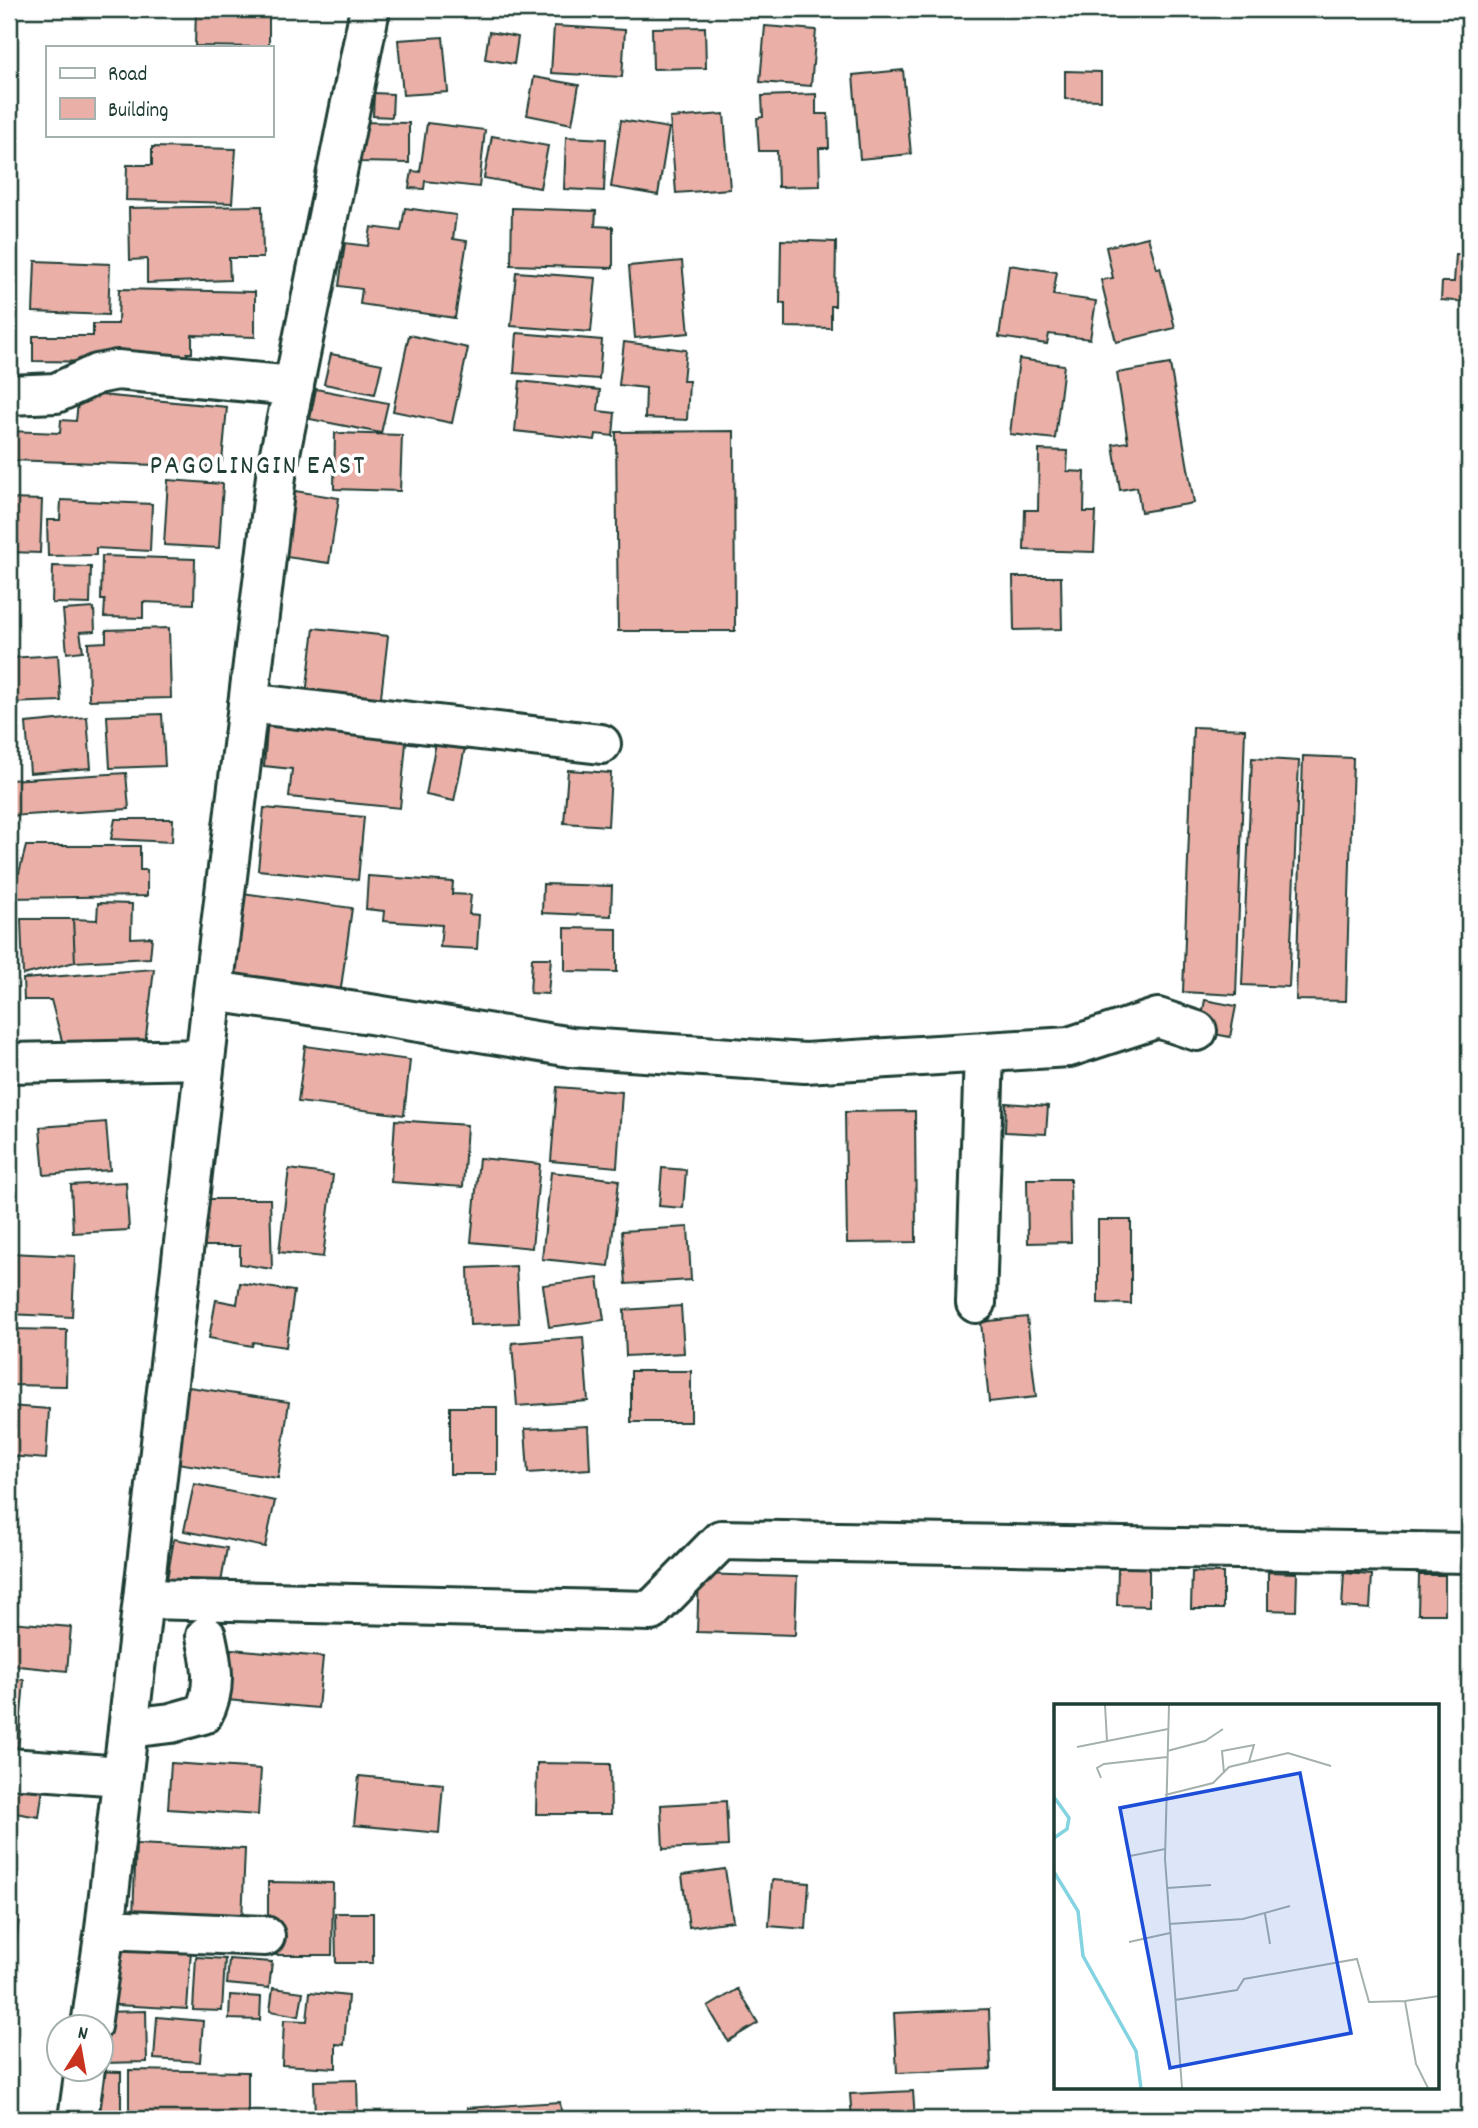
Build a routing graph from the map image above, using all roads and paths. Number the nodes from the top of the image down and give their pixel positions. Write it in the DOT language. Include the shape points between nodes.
graph roads {
  1 [pos="370,9"];
  2 [pos="294,386"];
  3 [pos="9,395"];
  4 [pos="248,704"];
  5 [pos="600,744"];
  6 [pos="213,991"];
  7 [pos="1197,1031"];
  8 [pos="984,1052"];
  9 [pos="205,1059"];
  10 [pos="9,1063"];
  11 [pos="976,1303"];
  12 [pos="1469,1553"];
  13 [pos="142,1599"];
  14 [pos="206,1636"];
  15 [pos="128,1728"];
  16 [pos="9,1768"];
  17 [pos="122,1776"];
  18 [pos="105,1928"];
  19 [pos="265,1936"];
  20 [pos="93,2012"];
  21 [pos="83,2082"];
  22 [pos="78,2119"];
  1 -- 2 [label="street"];
  2 -- 3 [label="street" via="117,370 56,393"];
  2 -- 4 [label="street" via="277,468"];
  4 -- 5 [label="street"];
  4 -- 6 [label="street"];
  6 -- 8 [label="street" via="571,1048 805,1063"];
  6 -- 9 [label="street"];
  7 -- 8 [label="street" via="1157,1018 1069,1047"];
  8 -- 11 [label="street"];
  9 -- 10 [label="street"];
  9 -- 13 [label="street"];
  12 -- 13 [label="street" via="721,1540 651,1611"];
  13 -- 15 [label="street"];
  14 -- 15 [label="street" via="212,1664 211,1700 203,1714"];
  15 -- 17 [label="street"];
  16 -- 17 [label="street"];
  17 -- 18 [label="street"];
  18 -- 19 [label="street"];
  18 -- 20 [label="street"];
  21 -- 22 [label="street"];
}
